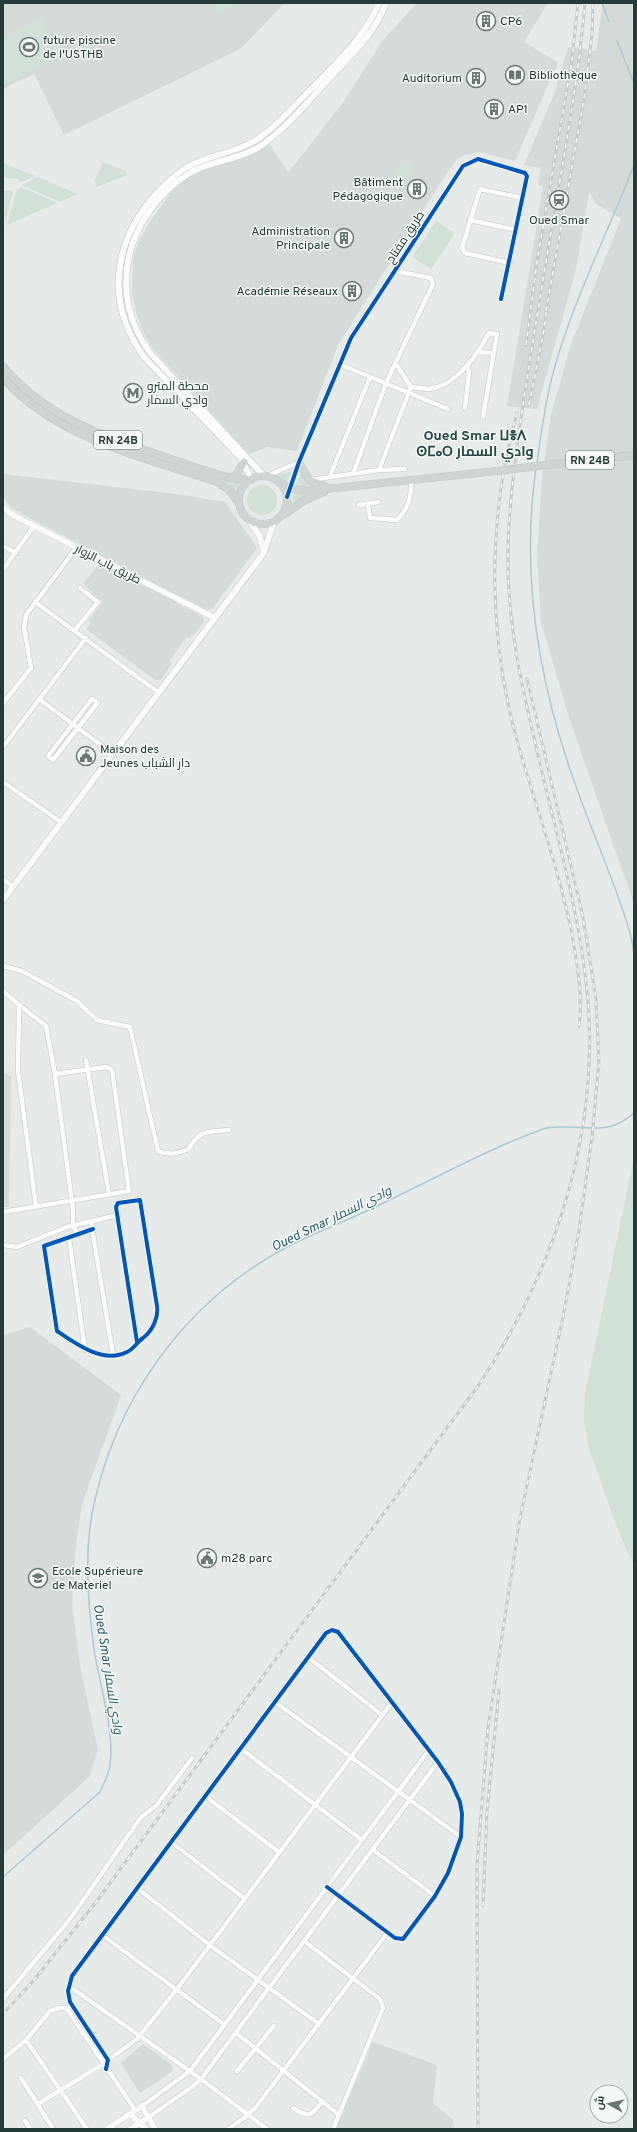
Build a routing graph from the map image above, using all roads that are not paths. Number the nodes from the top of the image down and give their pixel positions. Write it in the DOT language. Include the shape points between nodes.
graph roads {
  1 [pos="379,3"];
  2 [pos="386,3"];
  3 [pos="522,198"];
  4 [pos="470,220"];
  5 [pos="516,230"];
  6 [pos="510,263"];
  7 [pos="396,271"];
  8 [pos="502,299"];
  9 [pos="479,352"];
  10 [pos="493,353"];
  11 [pos="339,364"];
  12 [pos="396,364"];
  13 [pos="467,365"];
  14 [pos="3,366"];
  15 [pos="370,376"];
  16 [pos="3,378"];
  17 [pos="386,383"];
  18 [pos="411,387"];
  19 [pos="408,393"];
  20 [pos="465,408"];
  21 [pos="448,410"];
  22 [pos="483,417"];
  23 [pos="100,433"];
  24 [pos="110,437"];
  25 [pos="94,440"];
  26 [pos="106,444"];
  27 [pos="634,455"];
  28 [pos="244,462"];
  29 [pos="299,462"];
  30 [pos="405,469"];
  31 [pos="379,470"];
  32 [pos="353,474"];
  33 [pos="265,476"];
  34 [pos="330,476"];
  35 [pos="230,478"];
  36 [pos="251,480"];
  37 [pos="309,480"];
  38 [pos="411,480"];
  39 [pos="280,483"];
  40 [pos="290,488"];
  41 [pos="331,488"];
  42 [pos="287,497"];
  43 [pos="378,502"];
  44 [pos="239,503"];
  45 [pos="368,504"];
  46 [pos="359,506"];
  47 [pos="3,507"];
  48 [pos="249,520"];
  49 [pos="277,520"];
  50 [pos="34,526"];
  51 [pos="3,546"];
  52 [pos="76,548"];
  53 [pos="264,551"];
  54 [pos="16,553"];
  55 [pos="3,570"];
  56 [pos="80,588"];
  57 [pos="35,602"];
  58 [pos="215,618"];
  59 [pos="75,630"];
  60 [pos="86,638"];
  61 [pos="158,692"];
  62 [pos="39,699"];
  63 [pos="3,703"];
  64 [pos="72,725"];
  65 [pos="78,728"];
  66 [pos="3,747"];
  67 [pos="113,754"];
  68 [pos="3,782"];
  69 [pos="61,822"];
  70 [pos="3,879"];
  71 [pos="13,887"];
  72 [pos="3,900"];
  73 [pos="3,966"];
  74 [pos="3,991"];
  75 [pos="19,1005"];
  76 [pos="86,1060"];
  77 [pos="89,1070"];
  78 [pos="55,1074"];
  79 [pos="229,1130"];
  80 [pos="109,1194"];
  81 [pos="71,1200"];
  82 [pos="36,1206"];
  83 [pos="3,1212"];
  84 [pos="118,1215"];
  85 [pos="91,1222"];
  86 [pos="73,1226"];
  87 [pos="93,1229"];
  88 [pos="78,1235"];
  89 [pos="69,1238"];
  90 [pos="3,1245"];
  91 [pos="137,1342"];
  92 [pos="85,1350"];
  93 [pos="113,1355"];
  94 [pos="308,1657"];
  95 [pos="392,1701"];
  96 [pos="275,1702"];
  97 [pos="382,1715"];
  98 [pos="240,1748"];
  99 [pos="429,1750"];
  100 [pos="192,1758"];
  101 [pos="350,1758"];
  102 [pos="438,1762"];
  103 [pos="397,1792"];
  104 [pos="205,1796"];
  105 [pos="409,1801"];
  106 [pos="315,1804"];
  107 [pos="461,1837"];
  108 [pos="362,1840"];
  109 [pos="171,1842"];
  110 [pos="373,1850"];
  111 [pos="279,1852"];
  112 [pos="327,1887"];
  113 [pos="137,1888"];
  114 [pos="339,1896"];
  115 [pos="436,1896"];
  116 [pos="245,1899"];
  117 [pos="388,1932"];
  118 [pos="102,1935"];
  119 [pos="304,1941"];
  120 [pos="211,1946"];
  121 [pos="353,1978"];
  122 [pos="258,1981"];
  123 [pos="69,1986"];
  124 [pos="268,1988"];
  125 [pos="177,1989"];
  126 [pos="3,1999"];
  127 [pos="72,2006"];
  128 [pos="67,2009"];
  129 [pos="319,2024"];
  130 [pos="225,2025"];
  131 [pos="274,2026"];
  132 [pos="235,2032"];
  133 [pos="140,2035"];
  134 [pos="26,2040"];
  135 [pos="257,2049"];
  136 [pos="107,2058"];
  137 [pos="3,2059"];
  138 [pos="102,2062"];
  139 [pos="106,2069"];
  140 [pos="284,2070"];
  141 [pos="190,2071"];
  142 [pos="237,2071"];
  143 [pos="21,2078"];
  144 [pos="201,2079"];
  145 [pos="61,2091"];
  146 [pos="323,2102"];
  147 [pos="38,2104"];
  148 [pos="142,2106"];
  149 [pos="293,2108"];
  150 [pos="133,2112"];
  151 [pos="249,2114"];
  152 [pos="340,2115"];
  153 [pos="148,2117"];
  154 [pos="25,2121"];
  155 [pos="139,2124"];
  156 [pos="52,2127"];
  157 [pos="30,2129"];
  158 [pos="87,2129"];
  159 [pos="107,2129"];
  160 [pos="130,2129"];
  161 [pos="146,2129"];
  162 [pos="155,2129"];
  163 [pos="228,2129"];
  164 [pos="268,2129"];
  165 [pos="333,2129"];
  1 -- 28 [label="main road" via="358,38 263,136 242,148 186,168 161,189 133,226 122,256 118,288 133,340 145,358"];
  2 -- 33 [label="main road" via="378,21 363,42 284,126 252,150 195,170 171,188 138,228 128,259 125,274 127,301 139,337 151,354"];
  3 -- 4 [label="street" via="480,189"];
  3 -- 5 [label="street, طريق مفتاح"];
  3 -- 7 [label="street, طريق مفتاح" via="527,176 525,173 488,161 470,161 463,166"];
  4 -- 5 [label="street"];
  4 -- 6 [label="street" via="463,251"];
  5 -- 6 [label="street, طريق مفتاح"];
  6 -- 8 [label="street, طريق مفتاح"];
  7 -- 11 [label="street, طريق مفتاح" via="351,338"];
  7 -- 12 [label="street" via="431,278 433,284"];
  9 -- 10 [label="street"];
  9 -- 10 [label="street" via="489,333 497,334"];
  9 -- 13 [label="street"];
  10 -- 22 [label="street"];
  11 -- 15 [label="street"];
  11 -- 29 [label="street, طريق مفتاح"];
  12 -- 17 [label="street"];
  12 -- 18 [label="street"];
  13 -- 18 [label="street" via="451,380 437,388"];
  13 -- 20 [label="street" via="469,373"];
  14 -- 23 [label="main road, RN 24B" via="21,386 43,404 67,420"];
  15 -- 17 [label="street"];
  15 -- 34 [label="street"];
  16 -- 25 [label="main road" via="39,411"];
  17 -- 19 [label="street"];
  17 -- 32 [label="street"];
  18 -- 19 [label="street"];
  19 -- 21 [label="street"];
  19 -- 31 [label="street"];
  23 -- 24 [label="main road, RN 24B"];
  23 -- 25 [label="main road"];
  24 -- 26 [label="main road"];
  24 -- 35 [label="main road, RN 24B"];
  25 -- 26 [label="main road"];
  26 -- 44 [label="main road" via="217,482 229,490"];
  27 -- 38 [label="main road, RN 24B, bridge"];
  28 -- 35 [label="main road" via="237,474"];
  28 -- 36 [label="main road"];
  29 -- 33 [label="street"];
  29 -- 37 [label="main road"];
  29 -- 40 [label="street, طريق مفتاح"];
  30 -- 31 [label="street"];
  31 -- 32 [label="street"];
  32 -- 34 [label="street"];
  33 -- 36 [label="main road"];
  33 -- 39 [label="main road"];
  34 -- 37 [label="street"];
  35 -- 36 [label="main road, RN 24B"];
  36 -- 44 [label="main road" via="242,490"];
  37 -- 41 [label="main road"];
  38 -- 41 [label="main road"];
  38 -- 45 [label="street" via="412,491 407,506 404,514 397,520 370,518"];
  39 -- 40 [label="main road"];
  39 -- 42 [label="main road"];
  40 -- 41 [label="main road" via="307,491"];
  40 -- 42 [label="street, طريق مفتاح"];
  41 -- 49 [label="main road" via="289,509"];
  42 -- 49 [label="main road" via="285,512"];
  43 -- 45 [label="street"];
  44 -- 48 [label="main road"];
  45 -- 46 [label="street"];
  47 -- 50 [label="street, طريق باب الزوار"];
  48 -- 49 [label="main road" via="261,524"];
  48 -- 53 [label="main road" via="259,535"];
  49 -- 53 [label="main road"];
  50 -- 52 [label="street, طريق باب الزوار"];
  50 -- 54 [label="street"];
  51 -- 54 [label="street"];
  52 -- 57 [label="street"];
  52 -- 58 [label="street, طريق باب الزوار"];
  53 -- 58 [label="main road"];
  54 -- 55 [label="street"];
  56 -- 59 [label="street" via="98,602"];
  57 -- 59 [label="street"];
  57 -- 63 [label="street" via="26,615 24,627 31,668"];
  58 -- 61 [label="main road"];
  59 -- 60 [label="street"];
  60 -- 61 [label="street"];
  60 -- 62 [label="street"];
  61 -- 67 [label="main road"];
  62 -- 64 [label="street"];
  62 -- 66 [label="street"];
  64 -- 65 [label="street"];
  64 -- 65 [label="street" via="92,699 98,702"];
  64 -- 65 [label="street" via="48,756 53,760"];
  65 -- 67 [label="street"];
  67 -- 69 [label="main road"];
  68 -- 69 [label="street"];
  69 -- 71 [label="main road"];
  70 -- 71 [label="street"];
  71 -- 72 [label="main road"];
  73 -- 79 [label="street" via="22,971 77,1001 97,1020 130,1027 158,1151 165,1154 180,1152 189,1149 195,1137 202,1133"];
  74 -- 75 [label="street"];
  75 -- 78 [label="street" via="46,1026"];
  75 -- 82 [label="street" via="18,1071"];
  76 -- 77 [label="street"];
  77 -- 78 [label="street"];
  77 -- 80 [label="street"];
  77 -- 80 [label="street" via="110,1068 113,1078 130,1188 126,1192"];
  78 -- 81 [label="street"];
  80 -- 81 [label="street"];
  81 -- 82 [label="street"];
  81 -- 86 [label="street"];
  82 -- 83 [label="street"];
  84 -- 85 [label="street"];
  84 -- 91 [label="street"];
  84 -- 91 [label="street" via="118,1203 140,1200 158,1313 156,1321"];
  85 -- 86 [label="street"];
  85 -- 87 [label="street"];
  86 -- 88 [label="street"];
  86 -- 90 [label="street" via="17,1247"];
  87 -- 88 [label="street"];
  87 -- 93 [label="street"];
  88 -- 89 [label="street"];
  89 -- 92 [label="street"];
  89 -- 92 [label="street" via="44,1246 57,1331"];
  91 -- 93 [label="street" via="134,1348 126,1353"];
  92 -- 93 [label="street"];
  94 -- 95 [label="street" via="326,1633 335,1630"];
  94 -- 96 [label="street"];
  94 -- 97 [label="street"];
  95 -- 97 [label="street"];
  95 -- 99 [label="street"];
  96 -- 98 [label="street"];
  96 -- 101 [label="street"];
  97 -- 101 [label="street"];
  98 -- 104 [label="street"];
  98 -- 106 [label="street"];
  99 -- 102 [label="street"];
  99 -- 103 [label="street"];
  100 -- 126 [label="street" via="156,1806 142,1817 70,1919"];
  101 -- 103 [label="street"];
  101 -- 106 [label="street"];
  102 -- 105 [label="street"];
  102 -- 107 [label="street" via="460,1802"];
  103 -- 105 [label="street"];
  103 -- 108 [label="street"];
  104 -- 109 [label="street"];
  104 -- 111 [label="street"];
  105 -- 107 [label="street"];
  105 -- 110 [label="street"];
  106 -- 108 [label="street"];
  106 -- 111 [label="street"];
  107 -- 115 [label="street" via="448,1874"];
  108 -- 112 [label="street"];
  109 -- 113 [label="street"];
  109 -- 116 [label="street"];
  110 -- 114 [label="street"];
  110 -- 115 [label="street"];
  111 -- 116 [label="street"];
  112 -- 114 [label="street"];
  112 -- 122 [label="street"];
  113 -- 118 [label="street"];
  113 -- 120 [label="street"];
  114 -- 117 [label="street"];
  114 -- 119 [label="street"];
  115 -- 117 [label="street" via="406,1937 398,1939"];
  116 -- 120 [label="street"];
  117 -- 121 [label="street"];
  118 -- 123 [label="street" via="74,1972"];
  118 -- 125 [label="street"];
  119 -- 121 [label="street"];
  119 -- 124 [label="street"];
  120 -- 122 [label="street"];
  120 -- 125 [label="street"];
  121 -- 129 [label="street"];
  121 -- 152 [label="street" via="380,1999 383,2006"];
  122 -- 124 [label="street"];
  122 -- 130 [label="street"];
  123 -- 127 [label="street"];
  123 -- 133 [label="street"];
  124 -- 129 [label="street"];
  124 -- 132 [label="street"];
  125 -- 130 [label="street"];
  125 -- 133 [label="street"];
  127 -- 128 [label="street"];
  127 -- 136 [label="street"];
  128 -- 134 [label="street" via="50,2011"];
  128 -- 138 [label="street"];
  129 -- 140 [label="street"];
  130 -- 141 [label="street"];
  131 -- 135 [label="street"];
  132 -- 135 [label="street"];
  132 -- 144 [label="street"];
  133 -- 136 [label="street"];
  133 -- 141 [label="street"];
  134 -- 137 [label="street"];
  134 -- 145 [label="street"];
  135 -- 140 [label="street"];
  135 -- 142 [label="street"];
  136 -- 138 [label="street"];
  136 -- 139 [label="street"];
  138 -- 139 [label="street"];
  138 -- 145 [label="street"];
  139 -- 150 [label="street"];
  140 -- 146 [label="street"];
  140 -- 151 [label="street"];
  141 -- 144 [label="street"];
  141 -- 148 [label="street"];
  143 -- 147 [label="street"];
  144 -- 151 [label="street"];
  144 -- 153 [label="street"];
  145 -- 147 [label="street"];
  145 -- 158 [label="street"];
  146 -- 149 [label="street" via="313,2114 308,2115"];
  146 -- 152 [label="street"];
  147 -- 156 [label="street"];
  148 -- 150 [label="street"];
  148 -- 153 [label="street"];
  150 -- 155 [label="street"];
  150 -- 159 [label="street"];
  151 -- 163 [label="street"];
  151 -- 164 [label="street"];
  152 -- 165 [label="street"];
  153 -- 155 [label="street"];
  153 -- 162 [label="street"];
  154 -- 157 [label="street"];
  155 -- 160 [label="street"];
  155 -- 161 [label="street"];
}
